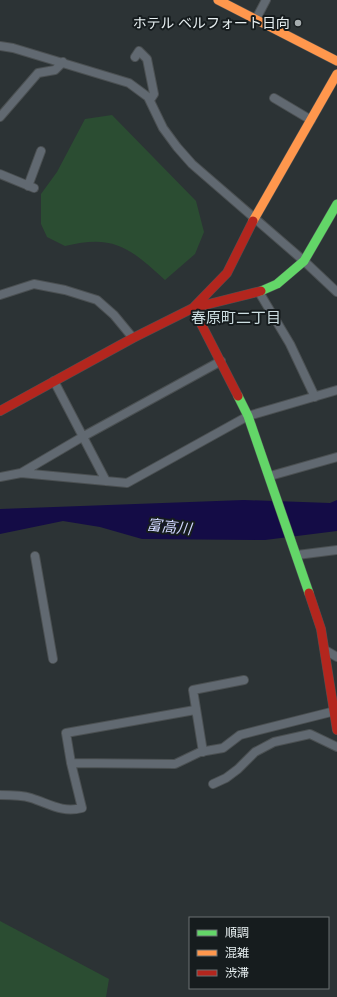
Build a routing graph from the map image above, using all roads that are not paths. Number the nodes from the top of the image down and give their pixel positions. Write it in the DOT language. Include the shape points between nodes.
graph roads {
  1 [pos="218,0"];
  2 [pos="266,0"];
  3 [pos="256,18"];
  4 [pos="0,46"];
  5 [pos="135,57"];
  6 [pos="337,61"];
  7 [pos="63,62"];
  8 [pos="337,74"];
  9 [pos="274,98"];
  10 [pos="150,100"];
  11 [pos="0,117"];
  12 [pos="311,120"];
  13 [pos="41,151"];
  14 [pos="0,174"];
  15 [pos="337,204"];
  16 [pos="255,218"];
  17 [pos="304,260"];
  18 [pos="258,292"];
  19 [pos="337,292"];
  20 [pos="0,295"];
  21 [pos="193,308"];
  22 [pos="133,338"];
  23 [pos="220,361"];
  24 [pos="54,381"];
  25 [pos="337,390"];
  26 [pos="315,397"];
  27 [pos="0,411"];
  28 [pos="248,416"];
  29 [pos="84,436"];
  30 [pos="337,457"];
  31 [pos="21,473"];
  32 [pos="0,477"];
  33 [pos="271,480"];
  34 [pos="106,481"];
  35 [pos="337,550"];
  36 [pos="295,551"];
  37 [pos="35,556"];
  38 [pos="325,650"];
  39 [pos="337,657"];
  40 [pos="53,659"];
  41 [pos="244,680"];
  42 [pos="195,710"];
  43 [pos="335,711"];
  44 [pos="337,730"];
  45 [pos="337,747"];
  46 [pos="202,752"];
  47 [pos="71,763"];
  48 [pos="213,784"];
  49 [pos="0,795"];
  1 -- 3 [label="street"];
  2 -- 3 [label="street"];
  3 -- 6 [label="street"];
  4 -- 7 [label="street"];
  5 -- 10 [label="street" via="139,51 147,59 154,94"];
  7 -- 10 [label="street" via="125,80"];
  7 -- 11 [label="street" via="55,70 38,73"];
  8 -- 12 [label="street"];
  9 -- 12 [label="street"];
  10 -- 16 [label="street" via="163,128 176,147"];
  12 -- 16 [label="street"];
  13 -- 14 [label="street" via="31,187"];
  15 -- 17 [label="street"];
  16 -- 17 [label="street"];
  16 -- 21 [label="street" via="228,273"];
  17 -- 18 [label="street" via="277,284"];
  17 -- 19 [label="street"];
  18 -- 21 [label="street"];
  18 -- 26 [label="street" via="290,344"];
  20 -- 22 [label="street" via="34,284 97,300 114,315"];
  21 -- 22 [label="street"];
  21 -- 23 [label="street"];
  22 -- 24 [label="street"];
  23 -- 28 [label="street"];
  23 -- 29 [label="street"];
  24 -- 27 [label="street"];
  24 -- 29 [label="street"];
  25 -- 26 [label="street"];
  26 -- 28 [label="street"];
  28 -- 33 [label="street"];
  28 -- 34 [label="street" via="134,480 127,483"];
  29 -- 31 [label="street"];
  29 -- 34 [label="street"];
  30 -- 33 [label="street"];
  31 -- 32 [label="street"];
  31 -- 34 [label="street"];
  33 -- 36 [label="street"];
  35 -- 36 [label="street"];
  36 -- 38 [label="street" via="321,629"];
  37 -- 40 [label="street"];
  38 -- 39 [label="street"];
  38 -- 43 [label="street"];
  41 -- 42 [label="street" via="193,690"];
  42 -- 46 [label="street"];
  42 -- 47 [label="street" via="66,733"];
  43 -- 44 [label="street"];
  43 -- 46 [label="street" via="240,735 223,748"];
  45 -- 48 [label="street" via="310,734 274,742 255,752 238,769"];
  46 -- 47 [label="street" via="175,764"];
  47 -- 49 [label="street" via="82,808 59,809 30,798"];
}
